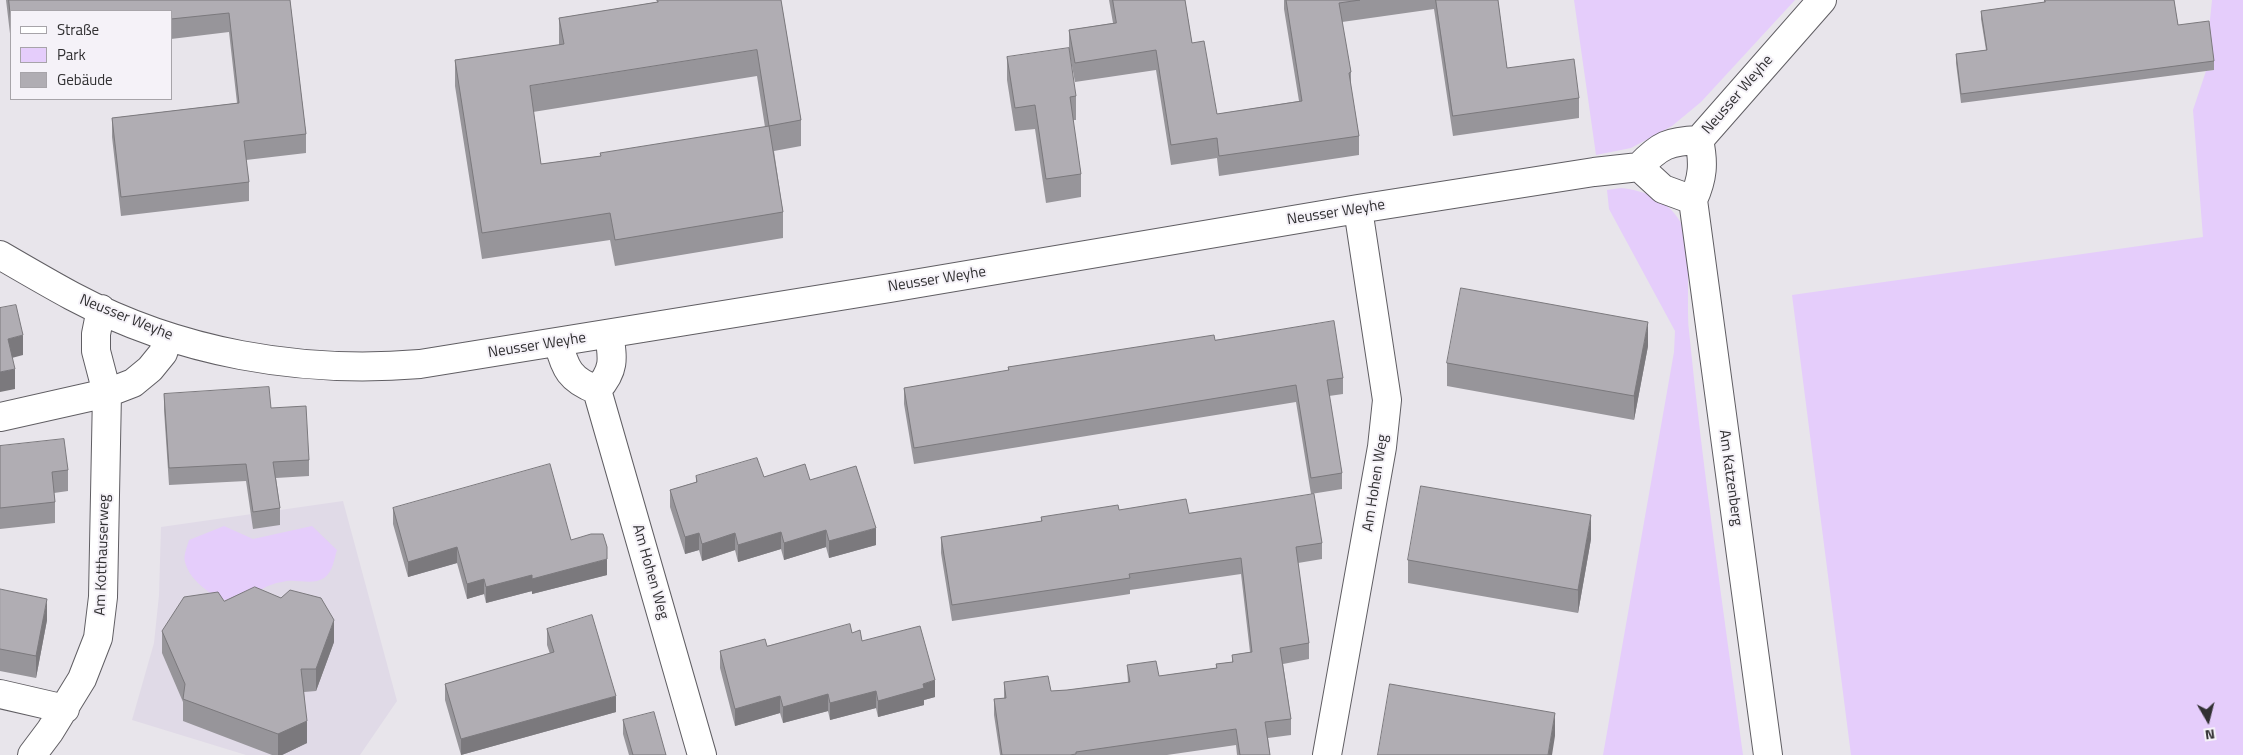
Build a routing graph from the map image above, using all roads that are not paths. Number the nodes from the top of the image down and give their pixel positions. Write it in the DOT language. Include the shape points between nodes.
graph roads {
  1 [pos="1822,0"];
  2 [pos="1699,140"];
  3 [pos="1639,167"];
  4 [pos="1693,200"];
  5 [pos="1358,209"];
  6 [pos="0,255"];
  7 [pos="101,309"];
  8 [pos="609,334"];
  9 [pos="168,337"];
  10 [pos="558,342"];
  11 [pos="598,390"];
  12 [pos="107,393"];
  13 [pos="0,416"];
  14 [pos="0,694"];
  15 [pos="65,709"];
  16 [pos="32,755"];
  17 [pos="702,755"];
  18 [pos="1328,755"];
  19 [pos="1768,755"];
  1 -- 2 [label="street, Neusser Weyhe"];
  2 -- 3 [label="street, Neusser Weyhe" via="1665,144"];
  2 -- 4 [label="street, Am Katzenberg" via="1703,172"];
  3 -- 4 [label="street" via="1663,189"];
  3 -- 5 [label="street, Neusser Weyhe"];
  4 -- 19 [label="street, Am Katzenberg"];
  5 -- 8 [label="street, Neusser Weyhe"];
  5 -- 18 [label="street, Am Hohen Weg" via="1387,400 1382,447"];
  6 -- 7 [label="street, Neusser Weyhe" via="73,297"];
  7 -- 9 [label="street, Neusser Weyhe"];
  7 -- 12 [label="street, Am Kotthauserweg" via="96,350"];
  8 -- 10 [label="street, Neusser Weyhe"];
  8 -- 11 [label="street" via="611,370"];
  9 -- 10 [label="street, Neusser Weyhe" via="265,360 336,367 420,364"];
  9 -- 12 [label="street" via="163,353 150,369 133,383"];
  10 -- 11 [label="street" via="564,365 575,379"];
  11 -- 17 [label="street, Am Hohen Weg"];
  12 -- 13 [label="street"];
  12 -- 15 [label="street, Am Kotthauserweg" via="103,597 98,638 82,679"];
  14 -- 15 [label="street"];
  15 -- 16 [label="street, Am Kotthauserweg"];
}
